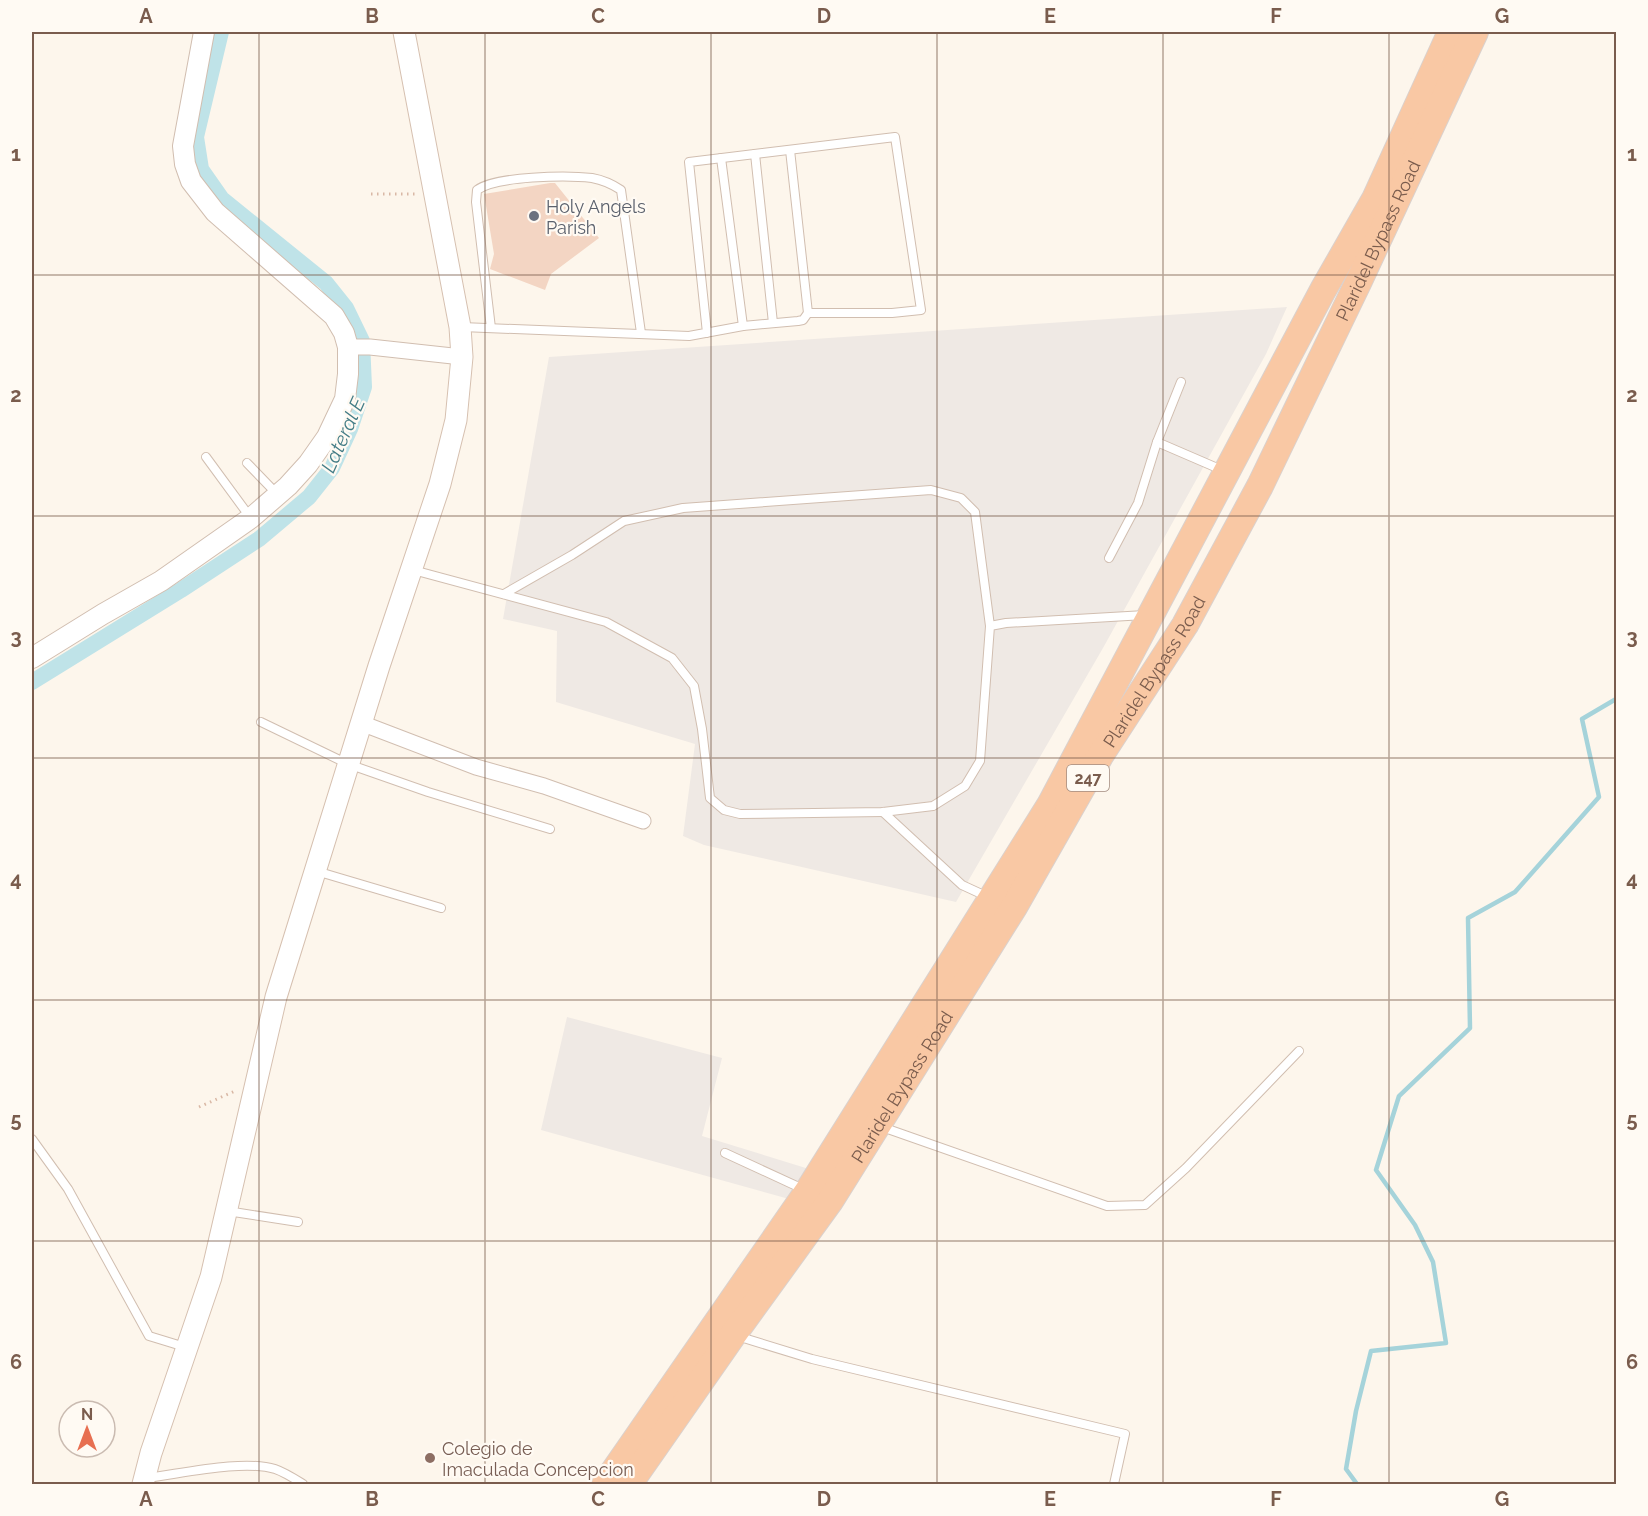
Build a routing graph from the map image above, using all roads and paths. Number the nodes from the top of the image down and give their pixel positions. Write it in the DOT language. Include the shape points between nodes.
graph roads {
  1 [pos="204,32"];
  2 [pos="404,32"];
  3 [pos="1451,32"];
  4 [pos="1475,32"];
  5 [pos="790,150"];
  6 [pos="755,154"];
  7 [pos="721,158"];
  8 [pos="372,194"];
  9 [pos="436,194"];
  10 [pos="808,313"];
  11 [pos="774,323"];
  12 [pos="744,326"];
  13 [pos="460,327"];
  14 [pos="491,328"];
  15 [pos="641,333"];
  16 [pos="707,333"];
  17 [pos="358,347"];
  18 [pos="462,357"];
  19 [pos="1181,382"];
  20 [pos="1157,442"];
  21 [pos="206,457"];
  22 [pos="247,463"];
  23 [pos="1226,472"];
  24 [pos="1260,486"];
  25 [pos="278,495"];
  26 [pos="251,518"];
  27 [pos="1109,558"];
  28 [pos="412,570"];
  29 [pos="504,594"];
  30 [pos="1153,614"];
  31 [pos="990,626"];
  32 [pos="32,658"];
  33 [pos="261,722"];
  34 [pos="361,723"];
  35 [pos="348,764"];
  36 [pos="883,812"];
  37 [pos="643,821"];
  38 [pos="549,829"];
  39 [pos="314,871"];
  40 [pos="1003,903"];
  41 [pos="441,908"];
  42 [pos="1299,1051"];
  43 [pos="256,1081"];
  44 [pos="199,1107"];
  45 [pos="878,1125"];
  46 [pos="32,1139"];
  47 [pos="725,1153"];
  48 [pos="819,1196"];
  49 [pos="226,1211"];
  50 [pos="298,1222"];
  51 [pos="733,1335"];
  52 [pos="187,1347"];
  53 [pos="144,1481"];
  54 [pos="303,1485"];
  55 [pos="605,1485"];
  56 [pos="629,1485"];
  57 [pos="1114,1485"];
  1 -- 17 [label="street" via="183,146 191,182 215,212 334,316"];
  2 -- 9 [label="main road"];
  3 -- 23 [label="highway, Plaridel Bypass Road / 247" via="1375,199"];
  4 -- 24 [label="highway, Plaridel Bypass Road / 247"];
  5 -- 6 [label="lane"];
  5 -- 10 [label="lane"];
  5 -- 10 [label="lane" via="895,137 921,310"];
  6 -- 7 [label="lane"];
  6 -- 11 [label="lane"];
  7 -- 12 [label="lane"];
  7 -- 16 [label="lane" via="689,162"];
  8 -- 9 [label="path"];
  9 -- 13 [label="main road"];
  10 -- 11 [label="lane" via="803,320"];
  11 -- 12 [label="lane"];
  12 -- 16 [label="lane"];
  13 -- 14 [label="lane"];
  13 -- 18 [label="main road"];
  14 -- 15 [label="lane"];
  14 -- 15 [label="lane" via="477,190 517,179 592,178 621,190"];
  15 -- 16 [label="lane"];
  17 -- 18 [label="street"];
  17 -- 25 [label="street" via="348,374 345,399 327,437"];
  18 -- 28 [label="main road" via="456,420"];
  19 -- 20 [label="lane"];
  20 -- 23 [label="lane"];
  20 -- 27 [label="lane" via="1138,503"];
  21 -- 26 [label="lane"];
  22 -- 25 [label="lane"];
  23 -- 24 [label="highway"];
  23 -- 30 [label="highway, Plaridel Bypass Road / 247"];
  24 -- 40 [label="highway, Plaridel Bypass Road / 247" via="1185,625"];
  25 -- 26 [label="street"];
  26 -- 32 [label="street" via="161,581"];
  28 -- 29 [label="lane"];
  28 -- 34 [label="main road"];
  29 -- 31 [label="lane" via="624,521 683,508 931,490 961,498 975,512"];
  29 -- 36 [label="lane" via="606,622 672,658 694,686 710,798 724,810 740,814"];
  30 -- 31 [label="lane"];
  30 -- 40 [label="highway, Plaridel Bypass Road / 247"];
  31 -- 36 [label="lane" via="980,761 964,786 933,806"];
  33 -- 35 [label="lane"];
  34 -- 35 [label="main road"];
  34 -- 37 [label="street" via="476,767"];
  35 -- 38 [label="lane"];
  35 -- 39 [label="main road"];
  36 -- 40 [label="lane" via="962,885"];
  39 -- 41 [label="lane"];
  39 -- 43 [label="main road" via="276,997"];
  40 -- 45 [label="highway, Plaridel Bypass Road / 247"];
  40 -- 48 [label="highway, Plaridel Bypass Road / 247"];
  42 -- 45 [label="lane" via="1146,1205 1107,1206"];
  43 -- 44 [label="path"];
  43 -- 49 [label="main road"];
  45 -- 48 [label="highway, Plaridel Bypass Road / 247"];
  46 -- 52 [label="lane" via="68,1190 149,1336"];
  47 -- 48 [label="lane"];
  48 -- 51 [label="highway, Plaridel Bypass Road / 247"];
  48 -- 55 [label="highway, Plaridel Bypass Road / 247"];
  49 -- 50 [label="lane"];
  49 -- 52 [label="main road" via="211,1277"];
  51 -- 56 [label="highway, Plaridel Bypass Road / 247"];
  51 -- 57 [label="lane" via="812,1359 1125,1434"];
  52 -- 53 [label="main road"];
  53 -- 54 [label="lane" via="257,1466 276,1469"];
}
